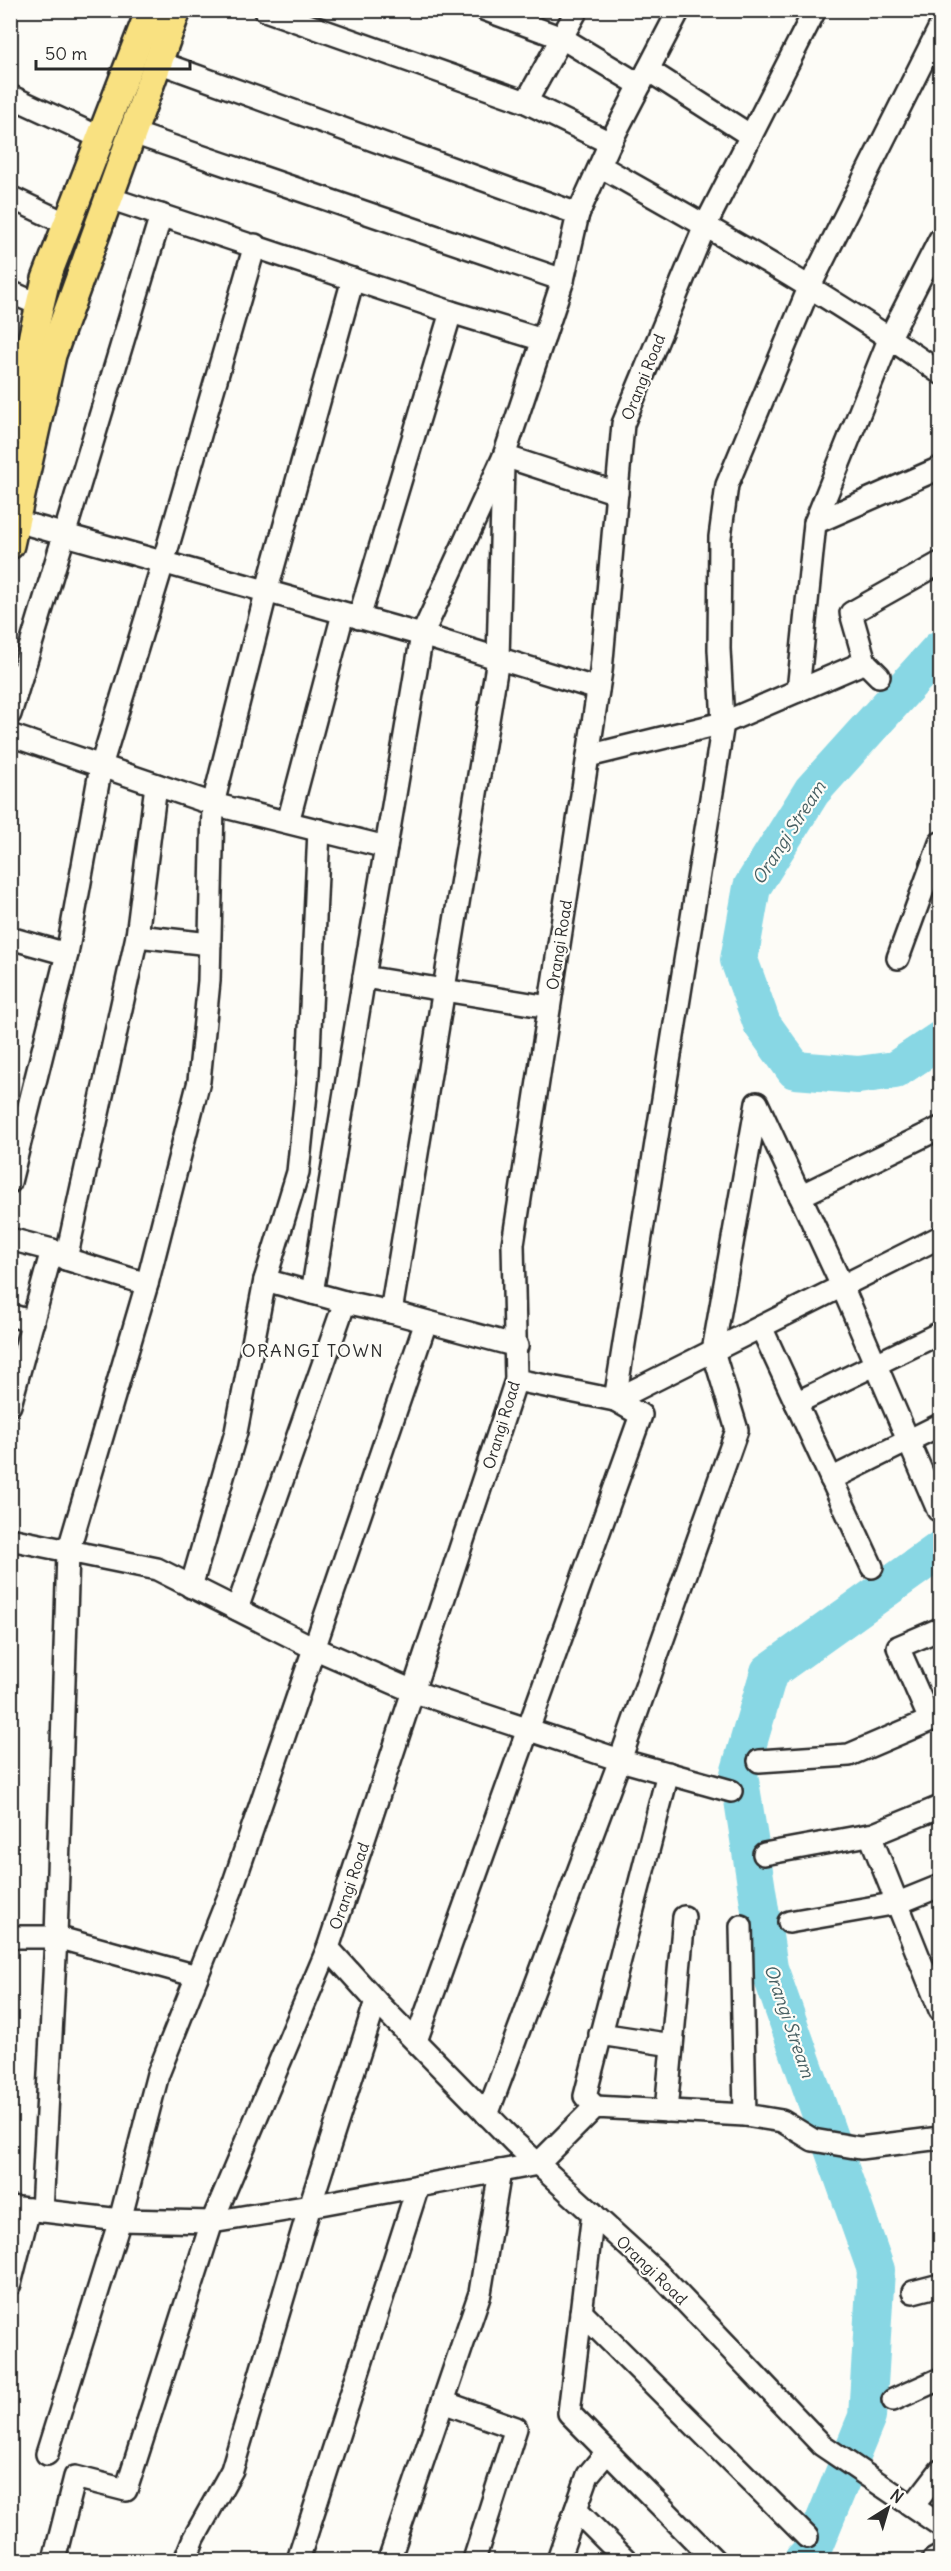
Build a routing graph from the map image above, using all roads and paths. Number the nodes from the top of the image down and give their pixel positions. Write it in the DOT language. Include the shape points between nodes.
graph roads {
  1 [pos="150,10"];
  2 [pos="177,10"];
  3 [pos="265,10"];
  4 [pos="486,10"];
  5 [pos="577,10"];
  6 [pos="679,10"];
  7 [pos="815,10"];
  8 [pos="940,27"];
  9 [pos="562,38"];
  10 [pos="158,62"];
  11 [pos="644,78"];
  12 [pos="10,96"];
  13 [pos="526,102"];
  14 [pos="133,133"];
  15 [pos="751,136"];
  16 [pos="101,138"];
  17 [pos="610,143"];
  18 [pos="600,166"];
  19 [pos="10,197"];
  20 [pos="109,198"];
  21 [pos="578,214"];
  22 [pos="161,215"];
  23 [pos="67,224"];
  24 [pos="705,226"];
  25 [pos="940,239"];
  26 [pos="255,245"];
  27 [pos="352,279"];
  28 [pos="563,280"];
  29 [pos="809,288"];
  30 [pos="10,292"];
  31 [pos="40,306"];
  32 [pos="451,312"];
  33 [pos="890,337"];
  34 [pos="543,340"];
  35 [pos="940,373"];
  36 [pos="15,397"];
  37 [pos="10,433"];
  38 [pos="504,456"];
  39 [pos="940,468"];
  40 [pos="617,493"];
  41 [pos="815,523"];
  42 [pos="13,533"];
  43 [pos="64,535"];
  44 [pos="163,563"];
  45 [pos="940,563"];
  46 [pos="266,593"];
  47 [pos="351,616"];
  48 [pos="422,635"];
  49 [pos="498,659"];
  50 [pos="598,689"];
  51 [pos="798,691"];
  52 [pos="10,714"];
  53 [pos="723,723"];
  54 [pos="10,735"];
  55 [pos="588,756"];
  56 [pos="100,766"];
  57 [pos="156,785"];
  58 [pos="213,804"];
  59 [pos="288,822"];
  60 [pos="319,830"];
  61 [pos="940,843"];
  62 [pos="386,847"];
  63 [pos="137,936"];
  64 [pos="10,938"];
  65 [pos="210,944"];
  66 [pos="67,954"];
  67 [pos="898,958"];
  68 [pos="364,977"];
  69 [pos="442,990"];
  70 [pos="549,1007"];
  71 [pos="940,1128"];
  72 [pos="10,1182"];
  73 [pos="800,1196"];
  74 [pos="940,1237"];
  75 [pos="10,1239"];
  76 [pos="59,1255"];
  77 [pos="265,1280"];
  78 [pos="147,1284"];
  79 [pos="842,1286"];
  80 [pos="312,1293"];
  81 [pos="345,1302"];
  82 [pos="391,1312"];
  83 [pos="10,1315"];
  84 [pos="33,1322"];
  85 [pos="426,1322"];
  86 [pos="761,1327"];
  87 [pos="940,1333"];
  88 [pos="517,1346"];
  89 [pos="713,1351"];
  90 [pos="875,1364"];
  91 [pos="516,1380"];
  92 [pos="615,1400"];
  93 [pos="796,1402"];
  94 [pos="10,1405"];
  95 [pos="940,1425"];
  96 [pos="909,1440"];
  97 [pos="831,1479"];
  98 [pos="938,1510"];
  99 [pos="10,1539"];
  100 [pos="68,1551"];
  101 [pos="872,1567"];
  102 [pos="191,1587"];
  103 [pos="237,1609"];
  104 [pos="940,1629"];
  105 [pos="314,1648"];
  106 [pos="415,1692"];
  107 [pos="935,1718"];
  108 [pos="529,1729"];
  109 [pos="620,1760"];
  110 [pos="759,1761"];
  111 [pos="668,1773"];
  112 [pos="731,1791"];
  113 [pos="940,1807"];
  114 [pos="870,1834"];
  115 [pos="764,1854"];
  116 [pos="940,1886"];
  117 [pos="898,1903"];
  118 [pos="684,1917"];
  119 [pos="789,1922"];
  120 [pos="741,1926"];
  121 [pos="10,1936"];
  122 [pos="56,1937"];
  123 [pos="328,1948"];
  124 [pos="932,1963"];
  125 [pos="197,1976"];
  126 [pos="376,2001"];
  127 [pos="940,2010"];
  128 [pos="600,2034"];
  129 [pos="416,2041"];
  130 [pos="672,2044"];
  131 [pos="595,2107"];
  132 [pos="666,2111"];
  133 [pos="487,2115"];
  134 [pos="745,2115"];
  135 [pos="940,2138"];
  136 [pos="538,2164"];
  137 [pos="500,2171"];
  138 [pos="418,2186"];
  139 [pos="310,2206"];
  140 [pos="27,2209"];
  141 [pos="592,2213"];
  142 [pos="120,2220"];
  143 [pos="212,2222"];
  144 [pos="10,2284"];
  145 [pos="940,2284"];
  146 [pos="913,2292"];
  147 [pos="581,2312"];
  148 [pos="940,2379"];
  149 [pos="893,2400"];
  150 [pos="443,2402"];
  151 [pos="607,2452"];
  152 [pos="47,2454"];
  153 [pos="940,2471"];
  154 [pos="913,2506"];
  155 [pos="576,2510"];
  156 [pos="940,2525"];
  157 [pos="807,2537"];
  158 [pos="940,2556"];
  159 [pos="54,2560"];
  160 [pos="185,2560"];
  161 [pos="298,2560"];
  162 [pos="389,2560"];
  163 [pos="474,2560"];
  164 [pos="558,2560"];
  165 [pos="626,2560"];
  166 [pos="714,2560"];
  167 [pos="933,2560"];
  1 -- 16 [label="main road"];
  2 -- 10 [label="main road"];
  3 -- 13 [label="street"];
  4 -- 9 [label="street"];
  5 -- 9 [label="street"];
  6 -- 11 [label="street"];
  7 -- 15 [label="street, Orangi Road"];
  8 -- 29 [label="street"];
  9 -- 11 [label="street"];
  9 -- 13 [label="street"];
  10 -- 14 [label="main road"];
  10 -- 21 [label="street"];
  11 -- 15 [label="street"];
  11 -- 17 [label="street"];
  12 -- 16 [label="street"];
  13 -- 17 [label="street"];
  14 -- 20 [label="main road"];
  14 -- 28 [label="street"];
  15 -- 24 [label="street, Orangi Road"];
  16 -- 23 [label="main road"];
  17 -- 18 [label="street"];
  18 -- 21 [label="street"];
  18 -- 24 [label="street"];
  19 -- 23 [label="street"];
  20 -- 22 [label="street"];
  20 -- 42 [label="main road" via="52,355"];
  21 -- 28 [label="street"];
  22 -- 26 [label="street"];
  22 -- 43 [label="street"];
  23 -- 31 [label="main road"];
  24 -- 29 [label="street"];
  24 -- 40 [label="street, Orangi Road" via="623,424"];
  25 -- 33 [label="street"];
  26 -- 27 [label="street"];
  26 -- 44 [label="street"];
  27 -- 32 [label="street"];
  27 -- 46 [label="street"];
  28 -- 34 [label="street"];
  29 -- 33 [label="street"];
  29 -- 53 [label="street" via="727,485 720,537"];
  30 -- 31 [label="street"];
  31 -- 36 [label="main road"];
  32 -- 34 [label="street"];
  32 -- 47 [label="street"];
  33 -- 35 [label="street"];
  33 -- 41 [label="street"];
  34 -- 38 [label="street"];
  36 -- 37 [label="main road"];
  38 -- 40 [label="street"];
  38 -- 48 [label="street"];
  38 -- 49 [label="street"];
  39 -- 41 [label="street"];
  40 -- 50 [label="street, Orangi Road"];
  41 -- 51 [label="street"];
  42 -- 43 [label="street"];
  43 -- 44 [label="street"];
  43 -- 52 [label="street"];
  44 -- 46 [label="street"];
  44 -- 56 [label="street"];
  45 -- 51 [label="street" via="851,613 872,669"];
  46 -- 47 [label="street"];
  46 -- 58 [label="street"];
  47 -- 48 [label="street"];
  47 -- 59 [label="street"];
  48 -- 49 [label="street"];
  48 -- 62 [label="street"];
  49 -- 50 [label="street"];
  49 -- 69 [label="street"];
  50 -- 55 [label="street, Orangi Road"];
  51 -- 53 [label="street"];
  53 -- 55 [label="street"];
  53 -- 92 [label="street"];
  54 -- 56 [label="street"];
  55 -- 70 [label="street, Orangi Road"];
  56 -- 57 [label="street"];
  56 -- 66 [label="street"];
  57 -- 58 [label="street"];
  57 -- 63 [label="street"];
  58 -- 59 [label="street"];
  58 -- 65 [label="street"];
  59 -- 60 [label="street"];
  60 -- 62 [label="street"];
  60 -- 77 [label="street" via="308,1074 298,1172"];
  61 -- 67 [label="street"];
  62 -- 68 [label="street"];
  63 -- 65 [label="street"];
  63 -- 76 [label="street"];
  64 -- 66 [label="street"];
  65 -- 78 [label="street" via="199,1081"];
  66 -- 72 [label="street"];
  68 -- 69 [label="street"];
  68 -- 80 [label="street"];
  69 -- 70 [label="street"];
  69 -- 82 [label="street"];
  70 -- 88 [label="street, Orangi Road" via="513,1244"];
  71 -- 73 [label="street"];
  73 -- 79 [label="street"];
  73 -- 89 [label="street" via="757,1103"];
  74 -- 79 [label="street"];
  75 -- 76 [label="street"];
  76 -- 78 [label="street"];
  76 -- 84 [label="street"];
  77 -- 80 [label="street"];
  77 -- 102 [label="street" via="236,1431"];
  78 -- 100 [label="street"];
  79 -- 86 [label="street"];
  79 -- 90 [label="street"];
  80 -- 81 [label="street"];
  81 -- 82 [label="street"];
  81 -- 103 [label="street"];
  82 -- 85 [label="street"];
  83 -- 84 [label="street"];
  84 -- 94 [label="street"];
  85 -- 88 [label="street"];
  85 -- 105 [label="street"];
  86 -- 89 [label="street"];
  86 -- 93 [label="street"];
  87 -- 90 [label="street"];
  88 -- 91 [label="street, Orangi Road"];
  89 -- 92 [label="street"];
  89 -- 109 [label="street" via="737,1430"];
  90 -- 93 [label="street"];
  90 -- 96 [label="street"];
  91 -- 92 [label="street"];
  91 -- 106 [label="street, Orangi Road"];
  92 -- 108 [label="street" via="641,1415"];
  93 -- 97 [label="street"];
  95 -- 96 [label="street"];
  96 -- 97 [label="street"];
  96 -- 98 [label="street"];
  97 -- 101 [label="street"];
  99 -- 100 [label="street"];
  100 -- 102 [label="street" via="157,1569"];
  100 -- 122 [label="street"];
  102 -- 103 [label="street"];
  103 -- 105 [label="street"];
  104 -- 107 [label="street" via="898,1647"];
  105 -- 106 [label="street"];
  105 -- 125 [label="street" via="231,1891"];
  106 -- 108 [label="street"];
  106 -- 123 [label="street, Orangi Road"];
  107 -- 110 [label="street" via="849,1755"];
  108 -- 109 [label="street"];
  108 -- 129 [label="street"];
  109 -- 111 [label="street"];
  109 -- 133 [label="street"];
  111 -- 112 [label="street"];
  111 -- 128 [label="street"];
  113 -- 114 [label="street"];
  114 -- 115 [label="street"];
  114 -- 117 [label="street"];
  116 -- 117 [label="street"];
  117 -- 119 [label="street"];
  117 -- 124 [label="street"];
  118 -- 130 [label="street"];
  120 -- 134 [label="street"];
  121 -- 122 [label="street"];
  122 -- 125 [label="street"];
  122 -- 140 [label="street"];
  123 -- 126 [label="street, Orangi Road"];
  123 -- 143 [label="street"];
  124 -- 127 [label="street"];
  125 -- 142 [label="street" via="158,2074"];
  126 -- 129 [label="street, Orangi Road"];
  126 -- 139 [label="street"];
  128 -- 130 [label="street"];
  128 -- 131 [label="street" via="585,2096"];
  129 -- 133 [label="street, Orangi Road"];
  130 -- 132 [label="street"];
  131 -- 132 [label="street"];
  131 -- 136 [label="street"];
  132 -- 134 [label="street"];
  133 -- 136 [label="street, Orangi Road"];
  134 -- 135 [label="street" via="782,2121 813,2140 860,2148"];
  136 -- 137 [label="street"];
  136 -- 141 [label="street, Orangi Road"];
  137 -- 138 [label="street"];
  137 -- 150 [label="street" via="480,2293"];
  138 -- 139 [label="street"];
  138 -- 161 [label="street"];
  139 -- 143 [label="street"];
  139 -- 160 [label="street" via="232,2470"];
  140 -- 142 [label="street"];
  140 -- 144 [label="street"];
  141 -- 147 [label="street"];
  141 -- 154 [label="street, Orangi Road" via="662,2276 822,2445"];
  142 -- 143 [label="street"];
  142 -- 152 [label="street"];
  143 -- 159 [label="street" via="126,2490 75,2477"];
  145 -- 146 [label="street"];
  147 -- 151 [label="street" via="569,2413"];
  147 -- 157 [label="street"];
  148 -- 149 [label="street"];
  150 -- 162 [label="street"];
  150 -- 163 [label="street" via="516,2428"];
  151 -- 155 [label="street" via="588,2475"];
  151 -- 166 [label="street"];
  153 -- 154 [label="street"];
  154 -- 156 [label="street, Orangi Road"];
  155 -- 164 [label="street"];
  155 -- 165 [label="street"];
  158 -- 167 [label="street"];
}
